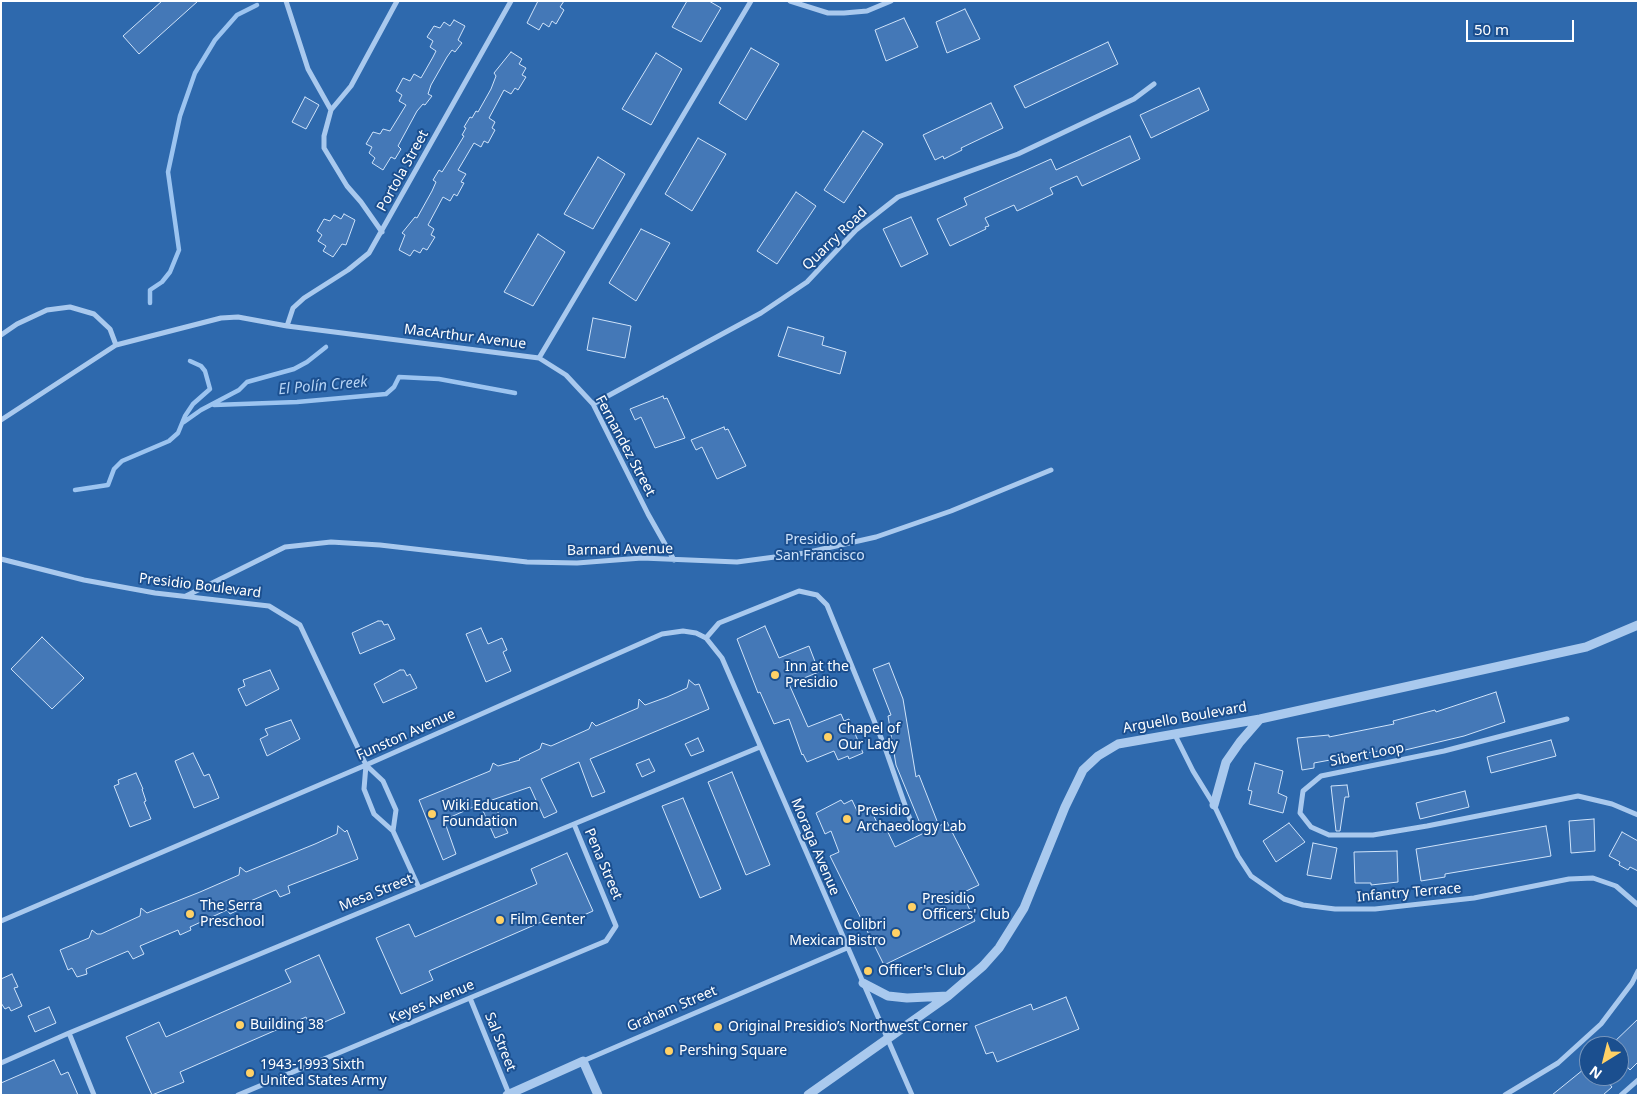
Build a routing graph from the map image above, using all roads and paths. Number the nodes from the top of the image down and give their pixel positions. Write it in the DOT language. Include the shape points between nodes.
graph roads {
  1 [pos="286,1"];
  2 [pos="398,1"];
  3 [pos="511,1"];
  4 [pos="751,1"];
  5 [pos="790,1"];
  6 [pos="891,1"];
  7 [pos="1154,84"];
  8 [pos="332,110"];
  9 [pos="382,232"];
  10 [pos="286,326"];
  11 [pos="1,334"];
  12 [pos="116,345"];
  13 [pos="539,358"];
  14 [pos="593,404"];
  15 [pos="1,420"];
  16 [pos="1051,470"];
  17 [pos="1,559"];
  18 [pos="674,560"];
  19 [pos="186,596"];
  20 [pos="1638,625"];
  21 [pos="706,638"];
  22 [pos="1260,719"];
  23 [pos="1567,719"];
  24 [pos="1175,735"];
  25 [pos="760,747"];
  26 [pos="366,765"];
  27 [pos="1214,805"];
  28 [pos="1638,815"];
  29 [pos="574,824"];
  30 [pos="912,825"];
  31 [pos="393,831"];
  32 [pos="419,888"];
  33 [pos="1638,905"];
  34 [pos="612,914"];
  35 [pos="1,921"];
  36 [pos="847,948"];
  37 [pos="1638,971"];
  38 [pos="863,983"];
  39 [pos="948,996"];
  40 [pos="470,998"];
  41 [pos="69,1033"];
  42 [pos="888,1039"];
  43 [pos="584,1061"];
  44 [pos="1,1063"];
  45 [pos="1638,1080"];
  46 [pos="508,1094"];
  47 [pos="94,1095"];
  48 [pos="238,1095"];
  49 [pos="598,1095"];
  50 [pos="808,1095"];
  51 [pos="912,1095"];
  52 [pos="1505,1095"];
  53 [pos="1621,1095"];
  1 -- 8 [label="street" via="308,69"];
  2 -- 8 [label="street" via="351,86"];
  3 -- 9 [label="street, Portola Street"];
  4 -- 13 [label="street, MacArthur Avenue"];
  5 -- 6 [label="street" via="828,13 867,10"];
  7 -- 14 [label="street, Quarry Road" via="1134,99 1018,154 898,196 856,230 807,282 761,313"];
  8 -- 9 [label="street" via="324,148 347,186"];
  9 -- 10 [label="street, Portola Street" via="369,253 293,308"];
  10 -- 12 [label="street, MacArthur Avenue" via="238,317 221,318"];
  10 -- 13 [label="street, MacArthur Avenue"];
  11 -- 12 [label="street" via="47,310 70,307 94,314 110,329"];
  12 -- 15 [label="street, MacArthur Avenue"];
  13 -- 14 [label="street, Fernandez Street" via="566,375"];
  14 -- 18 [label="street, Fernandez Street"];
  16 -- 18 [label="street, Barnard Avenue" via="876,538 805,553 737,562"];
  17 -- 19 [label="street, Presidio Boulevard" via="84,580 155,594"];
  18 -- 19 [label="street, Barnard Avenue" via="527,562 331,542 285,547"];
  19 -- 26 [label="street, Presidio Boulevard" via="269,606 300,625"];
  20 -- 22 [label="street, Arguello Boulevard" via="1586,647"];
  21 -- 25 [label="street, Moraga Avenue" via="722,658"];
  21 -- 26 [label="street, Funston Avenue" via="683,631 662,634"];
  21 -- 30 [label="street" via="719,623 799,591 817,595 827,605 884,745"];
  22 -- 24 [label="street, Arguello Boulevard"];
  22 -- 27 [label="street" via="1226,762"];
  23 -- 28 [label="street, Sibert Loop" via="1444,751 1321,776 1303,791 1300,813 1311,827 1329,835 1373,834 1454,822 1578,796 1612,804"];
  24 -- 27 [label="street, Infantry Terrace" via="1192,771"];
  24 -- 39 [label="street, Arguello Boulevard" via="1118,744 1083,770 1024,908 999,948"];
  25 -- 29 [label="street, Mesa Street"];
  25 -- 36 [label="street, Moraga Avenue"];
  26 -- 31 [label="street, Presidio Boulevard" via="383,781 396,810"];
  26 -- 31 [label="street, Presidio Boulevard" via="364,789 374,814"];
  26 -- 35 [label="street, Funston Avenue"];
  27 -- 33 [label="street, Infantry Terrace" via="1225,832 1251,876 1284,899 1303,905 1375,909 1474,898 1569,879 1593,878 1616,886"];
  29 -- 32 [label="street, Mesa Street"];
  29 -- 34 [label="street, Pena Street"];
  31 -- 32 [label="street, Presidio Boulevard"];
  32 -- 41 [label="street, Mesa Street"];
  34 -- 40 [label="street, Keyes Avenue" via="616,926 606,941"];
  36 -- 38 [label="street, Moraga Avenue"];
  36 -- 43 [label="street, Graham Street"];
  37 -- 52 [label="street" via="1601,1024 1558,1063"];
  38 -- 39 [label="street" via="888,996"];
  38 -- 42 [label="street, Moraga Avenue"];
  39 -- 42 [label="street, Arguello Boulevard"];
  40 -- 46 [label="street, Sal Street"];
  40 -- 48 [label="street, Keyes Avenue"];
  41 -- 44 [label="street, Mesa Street"];
  41 -- 47 [label="street"];
  42 -- 50 [label="street, Arguello Boulevard"];
  42 -- 51 [label="street, Moraga Avenue"];
  43 -- 46 [label="street, Graham Street"];
  43 -- 49 [label="street"];
  45 -- 53 [label="street"];
}
